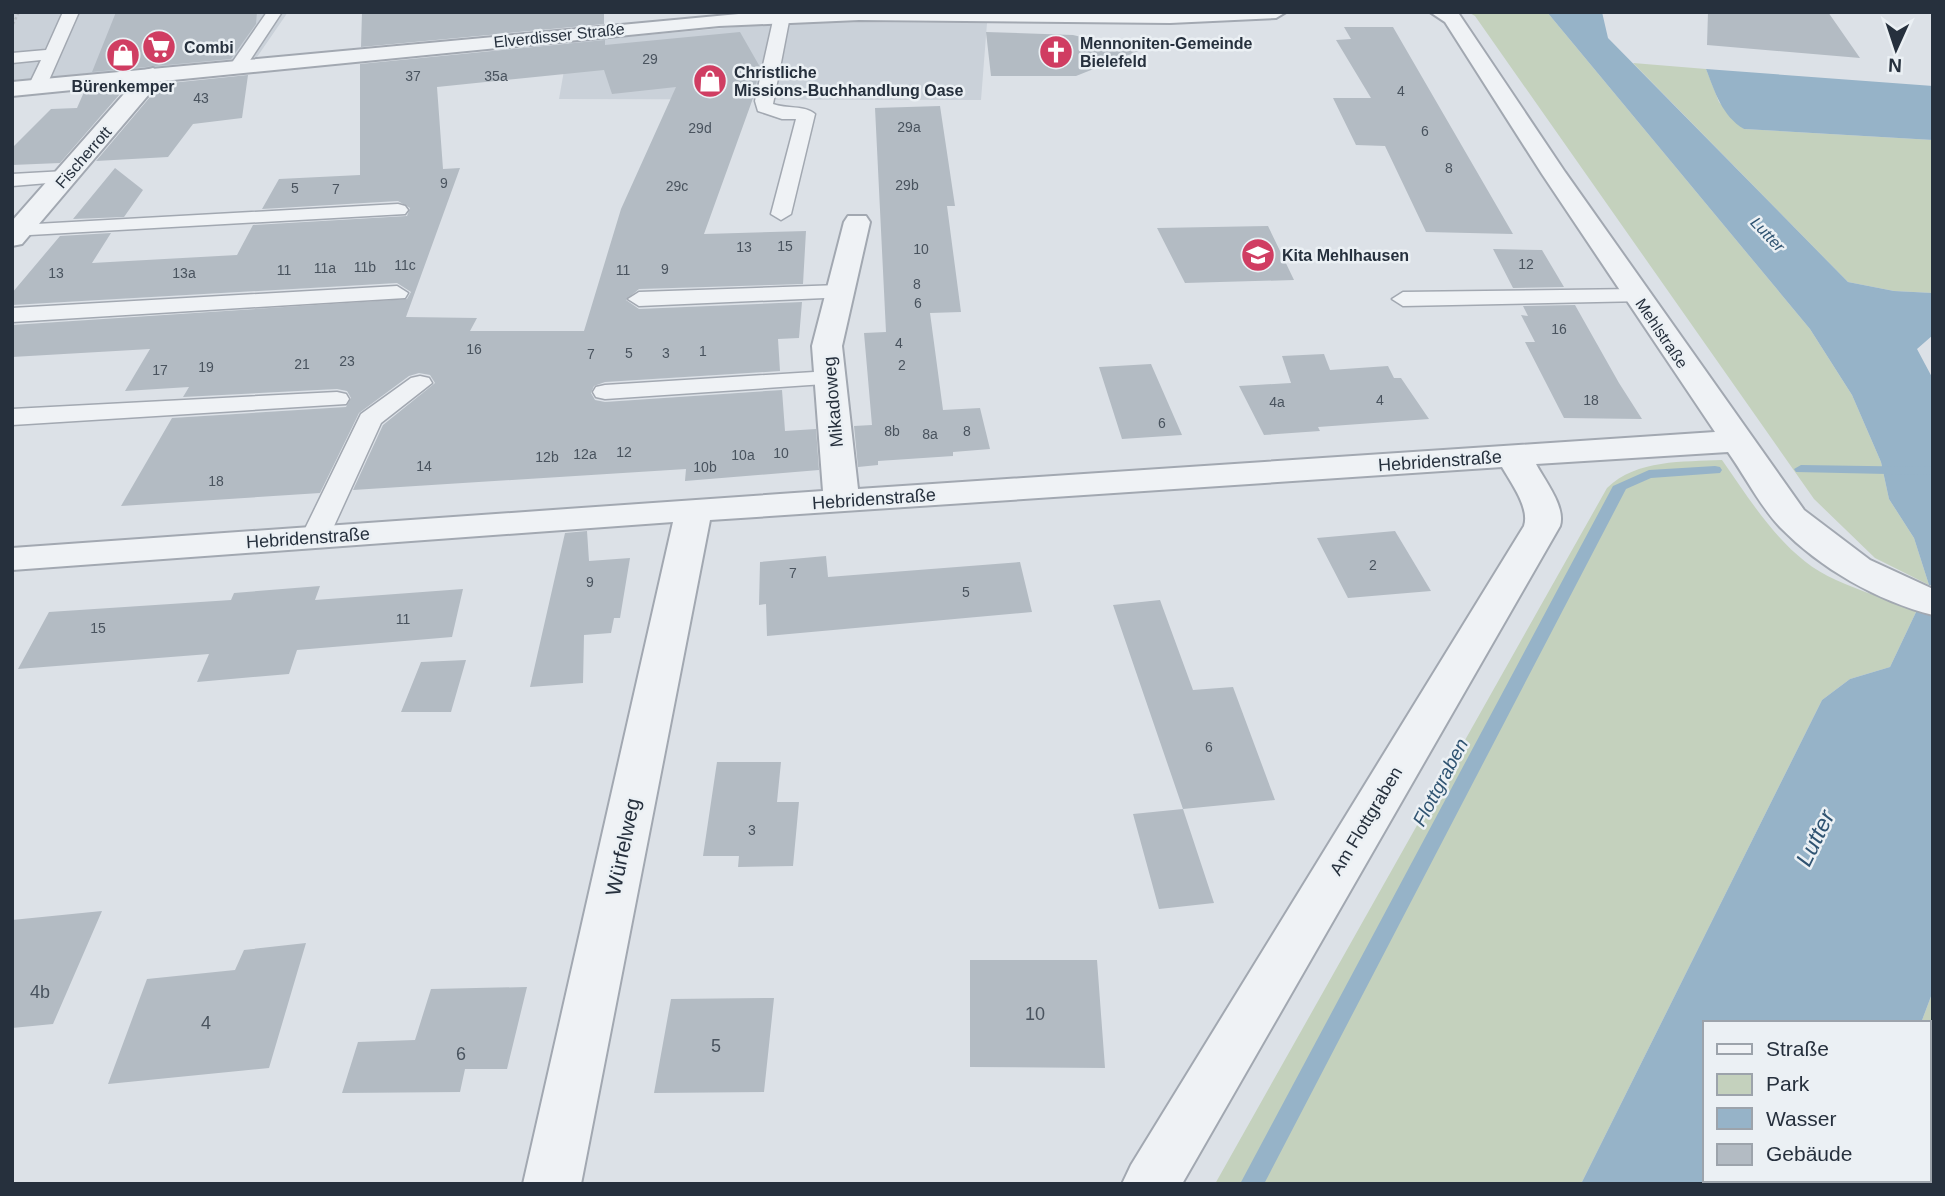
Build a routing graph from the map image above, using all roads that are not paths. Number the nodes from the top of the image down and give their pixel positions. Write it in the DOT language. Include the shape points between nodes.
graph roads {
  1 [pos="71,12"];
  2 [pos="275,12"];
  3 [pos="1276,12"];
  4 [pos="1440,12"];
  5 [pos="782,16"];
  6 [pos="52,54"];
  7 [pos="12,58"];
  8 [pos="237,67"];
  9 [pos="153,75"];
  10 [pos="37,87"];
  11 [pos="12,89"];
  12 [pos="65,177"];
  13 [pos="12,180"];
  14 [pos="398,210"];
  15 [pos="781,215"];
  16 [pos="857,222"];
  17 [pos="15,234"];
  18 [pos="840,292"];
  19 [pos="397,293"];
  20 [pos="1637,296"];
  21 [pos="639,299"];
  22 [pos="1403,299"];
  23 [pos="12,315"];
  24 [pos="830,379"];
  25 [pos="420,383"];
  26 [pos="606,392"];
  27 [pos="337,398"];
  28 [pos="12,417"];
  29 [pos="1736,442"];
  30 [pos="1514,456"];
  31 [pos="842,502"];
  32 [pos="694,510"];
  33 [pos="315,537"];
  34 [pos="12,559"];
  35 [pos="1927,601"];
  36 [pos="552,1184"];
  37 [pos="1151,1184"];
  1 -- 6 [label="lane"];
  2 -- 8 [label="lane"];
  3 -- 5 [label="street, Elverdisser Straße" via="1170,17"];
  4 -- 20 [label="street, Mehlstraße" via="1452,18"];
  5 -- 8 [label="street, Elverdisser Straße"];
  5 -- 15 [label="lane" via="762,100 764,107 782,114 806,114"];
  6 -- 7 [label="lane"];
  6 -- 10 [label="lane"];
  8 -- 9 [label="street, Elverdisser Straße"];
  9 -- 10 [label="street, Elverdisser Straße"];
  9 -- 12 [label="street, Fischerrott"];
  10 -- 11 [label="street, Elverdisser Straße"];
  12 -- 13 [label="lane"];
  12 -- 17 [label="street, Fischerrott"];
  14 -- 17 [label="lane"];
  16 -- 18 [label="street, Mikadoweg"];
  18 -- 21 [label="lane"];
  18 -- 24 [label="street, Mikadoweg" via="827,346"];
  19 -- 23 [label="lane"];
  20 -- 22 [label="lane"];
  20 -- 29 [label="street, Mehlstraße"];
  24 -- 26 [label="lane"];
  24 -- 31 [label="street, Mikadoweg"];
  25 -- 33 [label="lane" via="370,419"];
  27 -- 28 [label="lane"];
  29 -- 30 [label="street, Hebridenstraße"];
  29 -- 35 [label="street, Mehlstraße" via="1791,517 1822,547 1864,574"];
  30 -- 31 [label="street, Hebridenstraße"];
  30 -- 37 [label="street, Am Flottgraben" via="1542,509 1542,526"];
  31 -- 32 [label="street, Hebridenstraße"];
  32 -- 33 [label="street, Hebridenstraße"];
  32 -- 36 [label="street, Würfelweg"];
  33 -- 34 [label="street, Hebridenstraße"];
}
